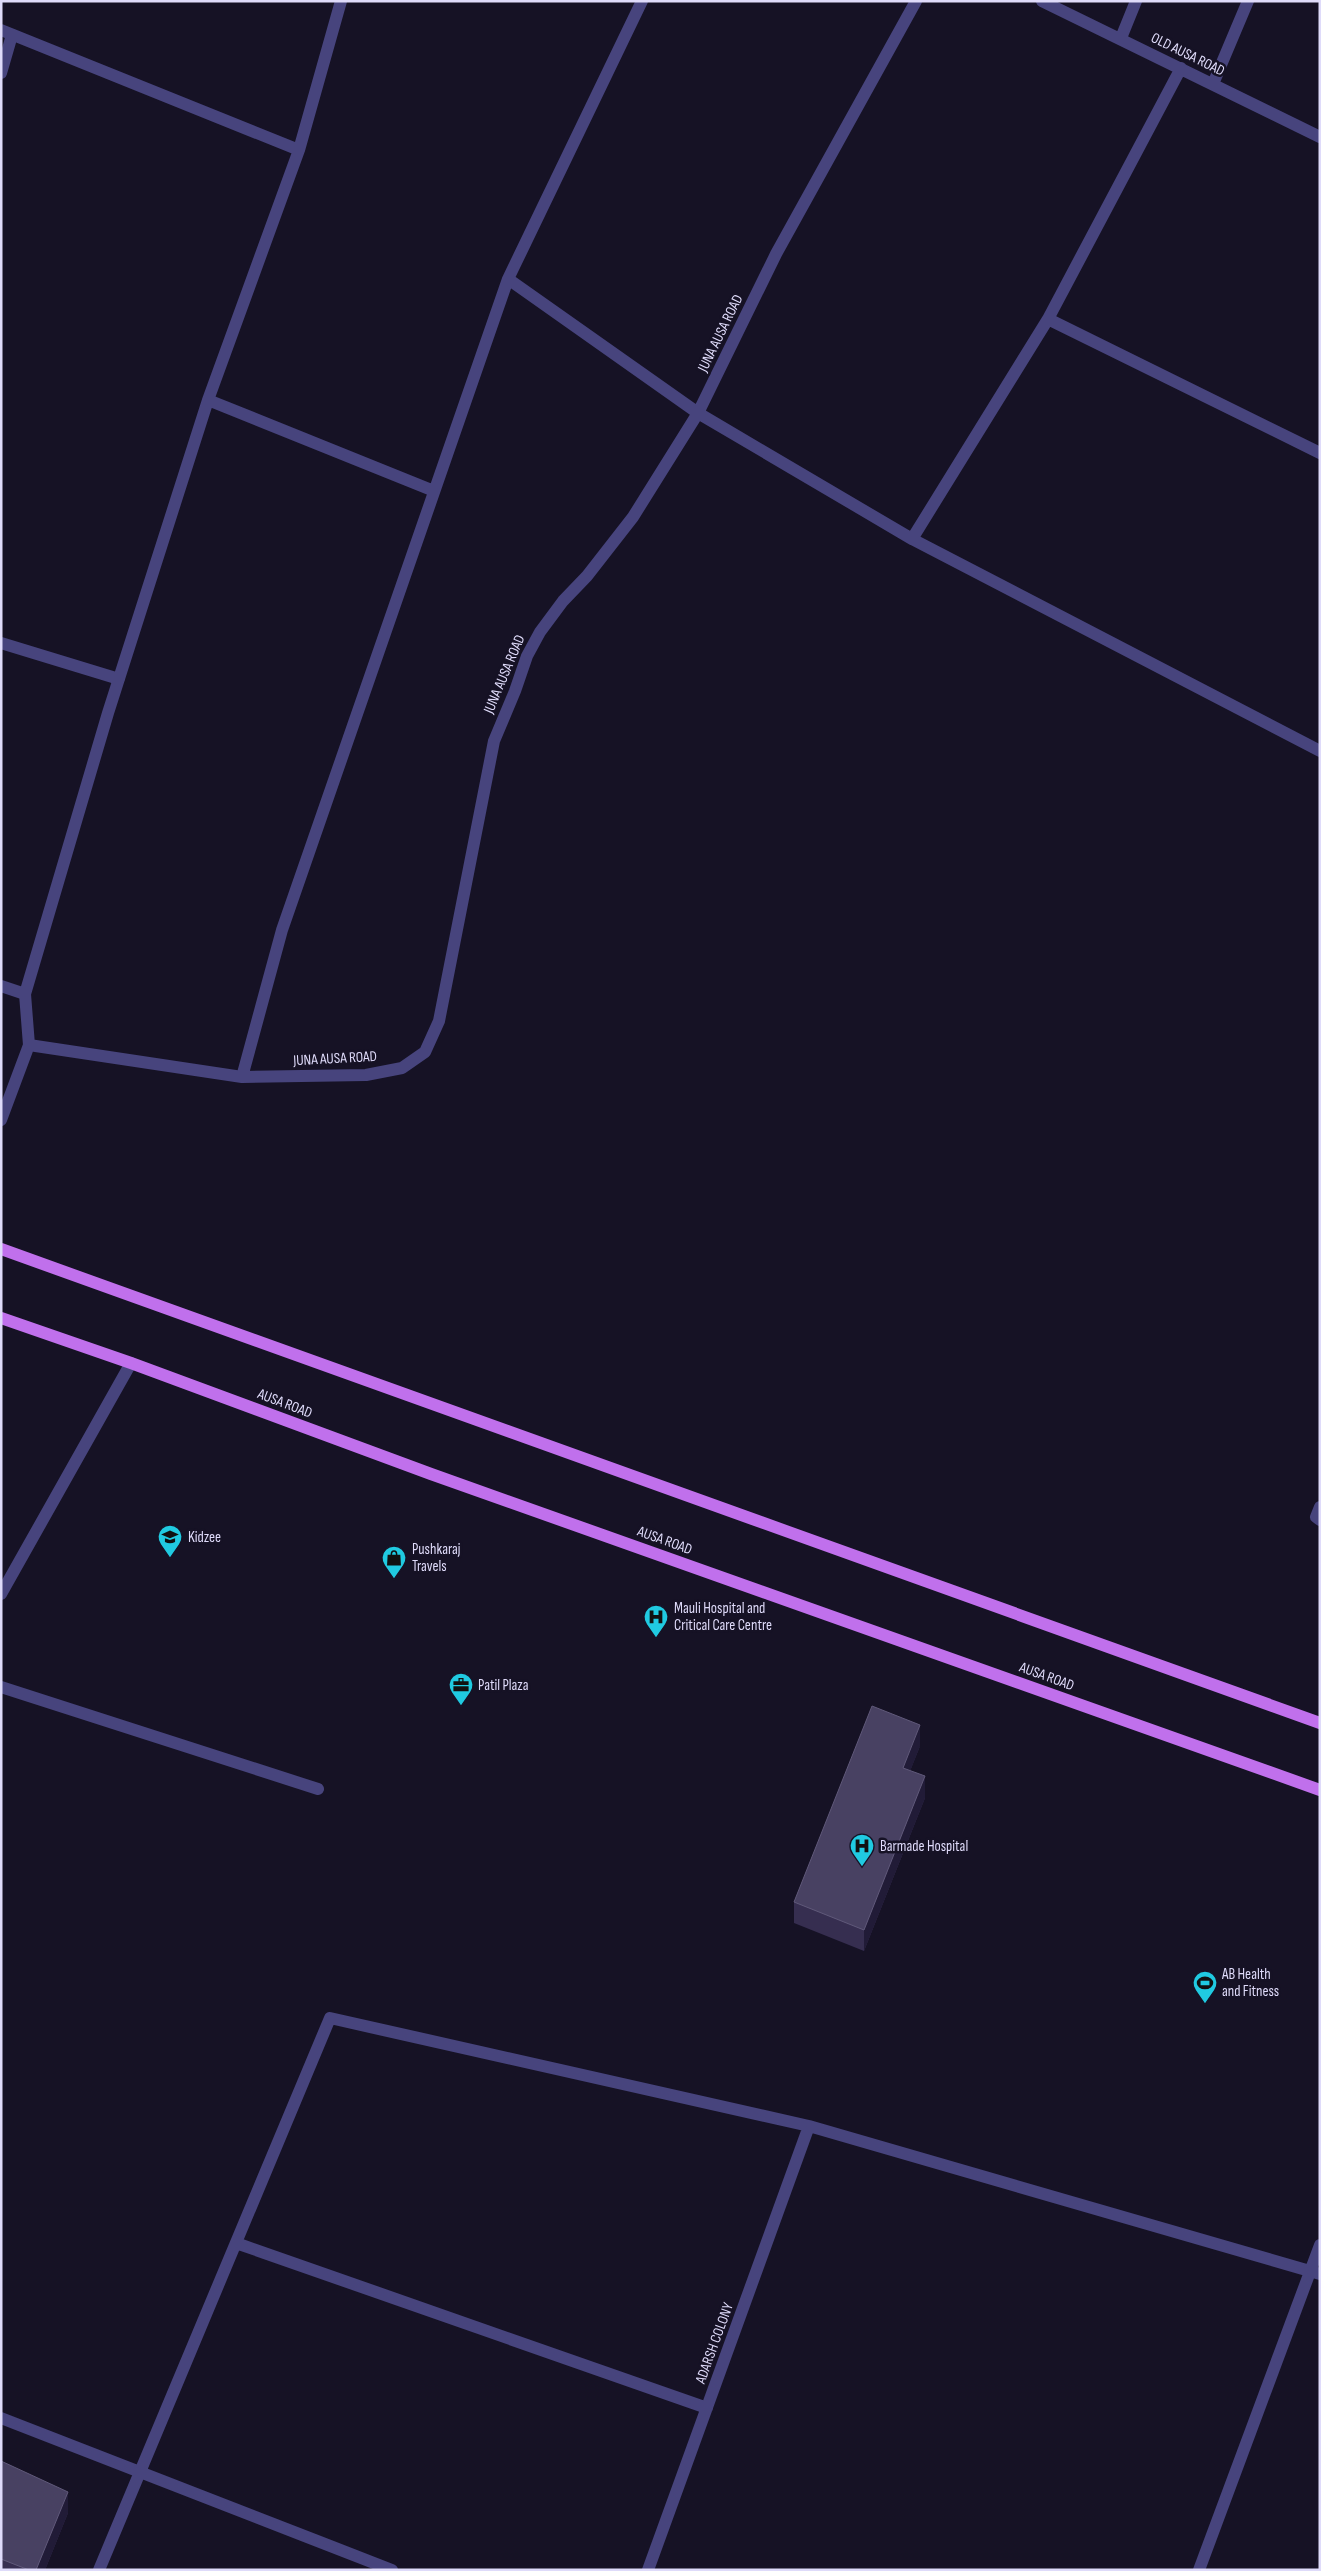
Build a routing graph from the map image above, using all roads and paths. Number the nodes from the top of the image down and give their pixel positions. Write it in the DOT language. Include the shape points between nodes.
graph roads {
  1 [pos="341,1"];
  2 [pos="642,1"];
  3 [pos="916,1"];
  4 [pos="1042,1"];
  5 [pos="1136,1"];
  6 [pos="1248,1"];
  7 [pos="7,33"];
  8 [pos="1122,38"];
  9 [pos="1181,68"];
  10 [pos="1,73"];
  11 [pos="1213,84"];
  12 [pos="1320,137"];
  13 [pos="299,150"];
  14 [pos="508,279"];
  15 [pos="1048,319"];
  16 [pos="208,400"];
  17 [pos="698,413"];
  18 [pos="1320,453"];
  19 [pos="434,491"];
  20 [pos="912,539"];
  21 [pos="1,643"];
  22 [pos="119,679"];
  23 [pos="1320,751"];
  24 [pos="1,986"];
  25 [pos="25,994"];
  26 [pos="29,1045"];
  27 [pos="242,1077"];
  28 [pos="1,1120"];
  29 [pos="1,1249"];
  30 [pos="1,1318"];
  31 [pos="131,1363"];
  32 [pos="1320,1507"];
  33 [pos="1320,1520"];
  34 [pos="1,1594"];
  35 [pos="1,1687"];
  36 [pos="1320,1723"];
  37 [pos="318,1789"];
  38 [pos="1320,1790"];
  39 [pos="809,2126"];
  40 [pos="236,2243"];
  41 [pos="1320,2245"];
  42 [pos="1314,2273"];
  43 [pos="707,2408"];
  44 [pos="1,2418"];
  45 [pos="140,2471"];
  46 [pos="99,2570"];
  47 [pos="392,2570"];
  48 [pos="648,2570"];
  49 [pos="1199,2570"];
  1 -- 13 [label="street"];
  2 -- 14 [label="street"];
  3 -- 17 [label="street, JUNA AUSA ROAD" via="776,254"];
  4 -- 8 [label="street, OLD AUSA ROAD"];
  5 -- 8 [label="street"];
  6 -- 11 [label="street"];
  7 -- 10 [label="street"];
  7 -- 13 [label="street"];
  8 -- 9 [label="street, OLD AUSA ROAD"];
  9 -- 11 [label="street, OLD AUSA ROAD"];
  9 -- 15 [label="street"];
  11 -- 12 [label="street, OLD AUSA ROAD"];
  13 -- 16 [label="street"];
  14 -- 17 [label="street"];
  14 -- 19 [label="street"];
  15 -- 18 [label="street"];
  15 -- 20 [label="street"];
  16 -- 19 [label="street"];
  16 -- 22 [label="street"];
  17 -- 20 [label="street"];
  17 -- 27 [label="street, JUNA AUSA ROAD" via="634,517 563,601 527,656 494,741 439,1021 425,1052 402,1068 366,1075"];
  19 -- 27 [label="street" via="282,930"];
  20 -- 23 [label="street"];
  21 -- 22 [label="street"];
  22 -- 25 [label="street"];
  24 -- 25 [label="street"];
  25 -- 26 [label="street"];
  26 -- 27 [label="street, JUNA AUSA ROAD"];
  26 -- 28 [label="street"];
  29 -- 36 [label="main road"];
  30 -- 31 [label="main road, AUSA ROAD"];
  31 -- 34 [label="street"];
  31 -- 38 [label="main road, AUSA ROAD" via="440,1477"];
  32 -- 33 [label="street" via="1316,1518"];
  35 -- 37 [label="street"];
  39 -- 40 [label="street" via="330,2018"];
  39 -- 42 [label="street"];
  39 -- 43 [label="street, ADARSH COLONY"];
  40 -- 43 [label="street"];
  40 -- 45 [label="street"];
  41 -- 42 [label="street"];
  42 -- 49 [label="street"];
  43 -- 48 [label="street, ADARSH COLONY"];
  44 -- 45 [label="street"];
  45 -- 46 [label="street"];
  45 -- 47 [label="street"];
}
